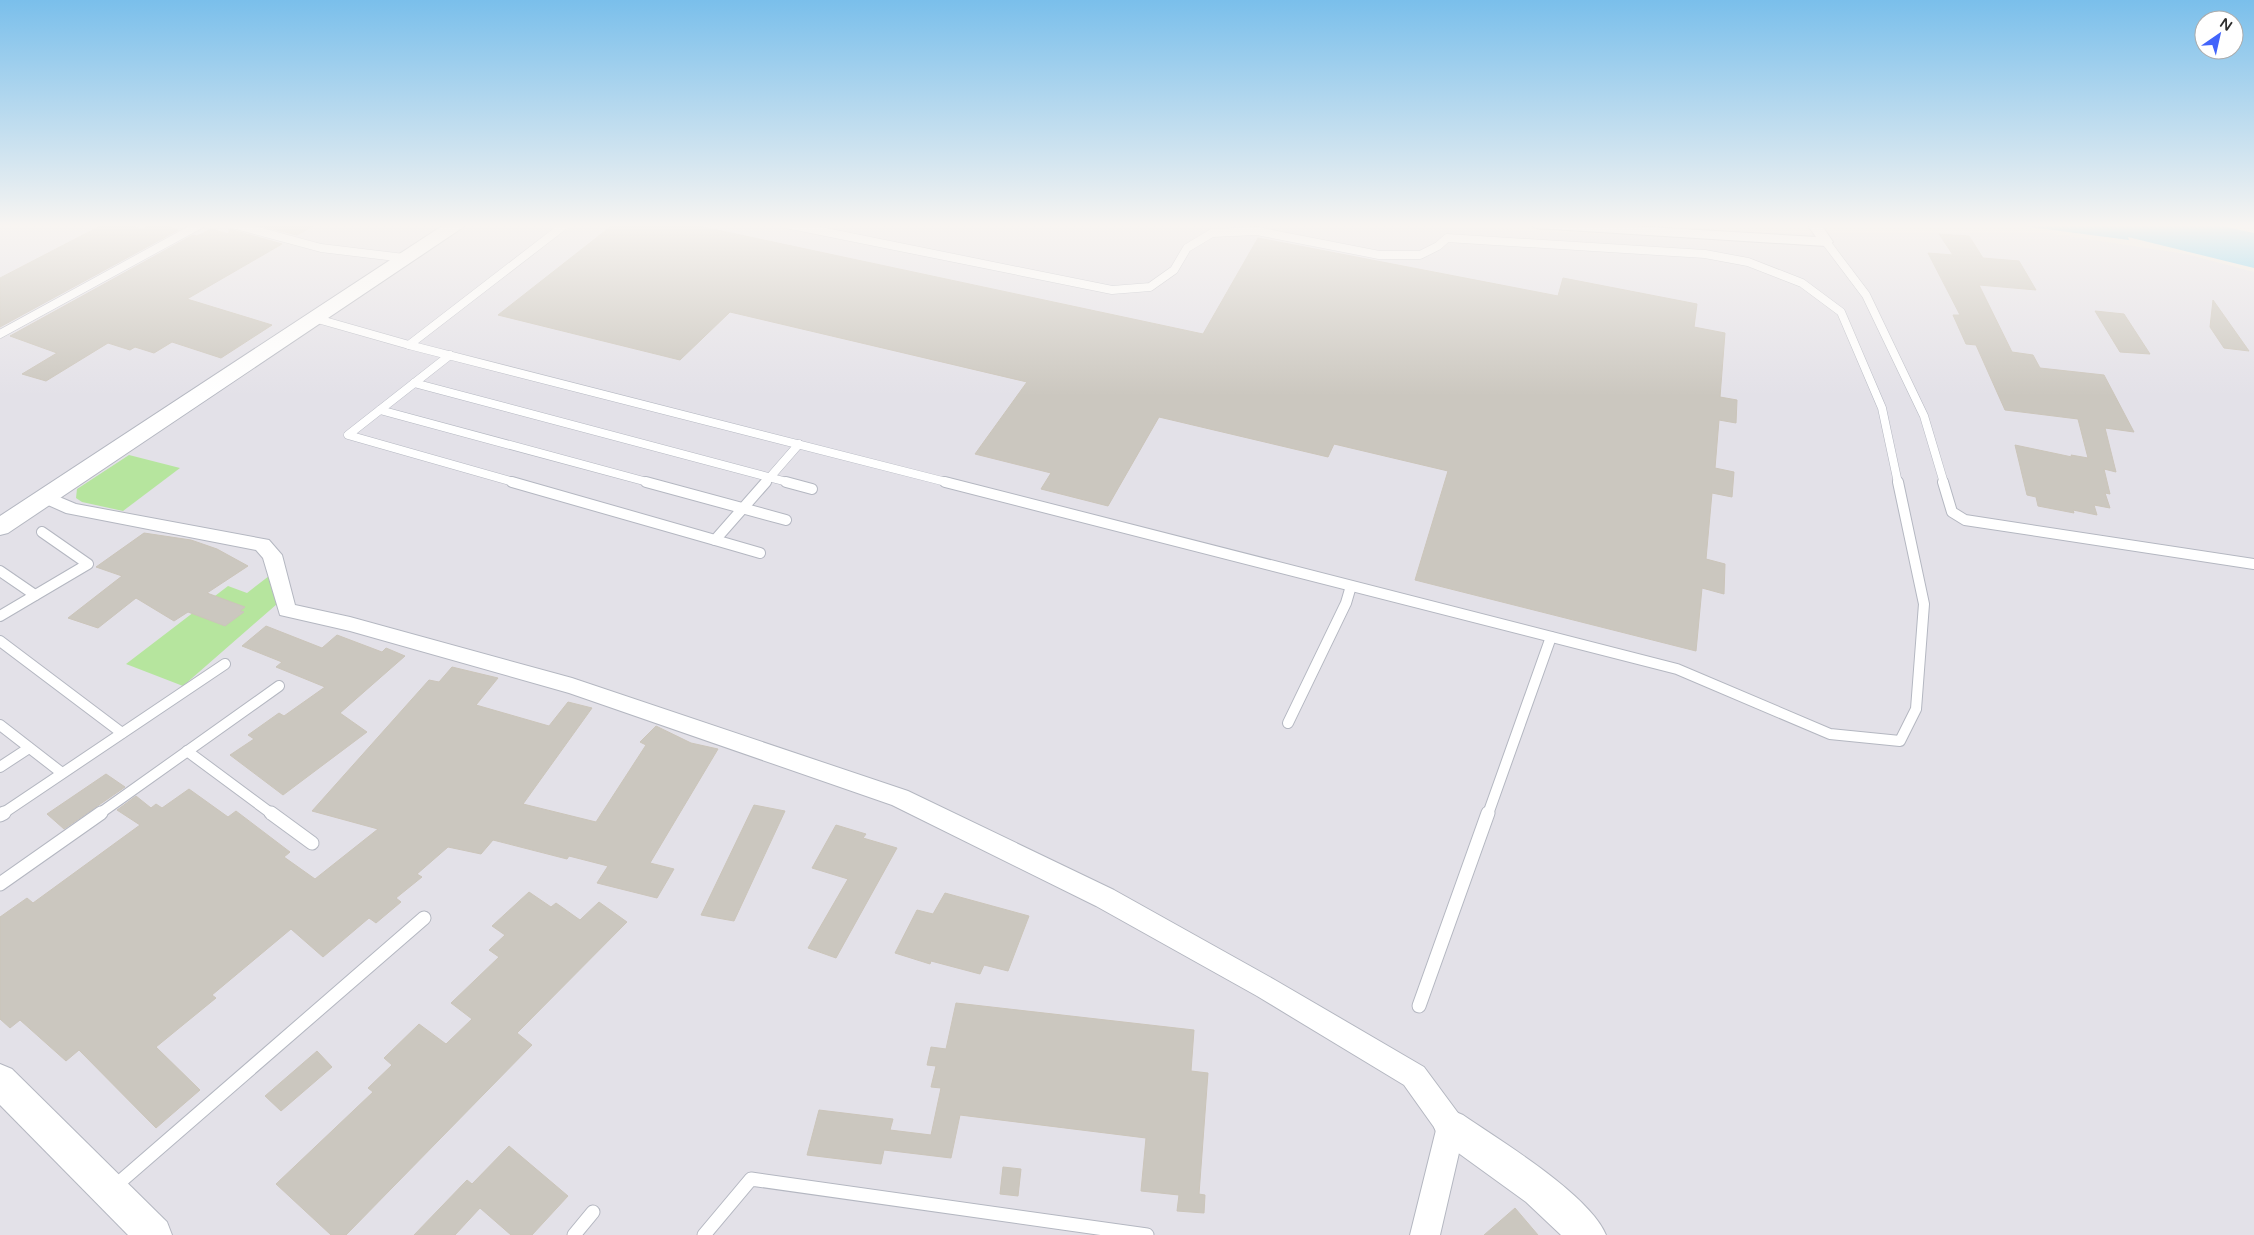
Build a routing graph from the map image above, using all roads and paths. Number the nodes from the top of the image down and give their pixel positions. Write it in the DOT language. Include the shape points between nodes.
graph roads {
  1 [pos="96,282"];
  2 [pos="369,282"];
  3 [pos="491,282"];
  4 [pos="1071,282"];
  5 [pos="1158,282"];
  6 [pos="1798,282"];
  7 [pos="1856,282"];
  8 [pos="314,318"];
  9 [pos="0,334"];
  10 [pos="409,345"];
  11 [pos="450,355"];
  12 [pos="414,383"];
  13 [pos="380,410"];
  14 [pos="799,444"];
  15 [pos="769,478"];
  16 [pos="812,489"];
  17 [pos="45,497"];
  18 [pos="743,509"];
  19 [pos="786,520"];
  20 [pos="0,527"];
  21 [pos="42,532"];
  22 [pos="715,540"];
  23 [pos="760,553"];
  24 [pos="2254,564"];
  25 [pos="0,571"];
  26 [pos="1351,586"];
  27 [pos="35,595"];
  28 [pos="0,616"];
  29 [pos="1551,637"];
  30 [pos="0,641"];
  31 [pos="225,664"];
  32 [pos="279,686"];
  33 [pos="1288,723"];
  34 [pos="0,725"];
  35 [pos="122,733"];
  36 [pos="29,748"];
  37 [pos="187,751"];
  38 [pos="0,767"];
  39 [pos="62,773"];
  40 [pos="0,815"];
  41 [pos="312,843"];
  42 [pos="0,884"];
  43 [pos="424,918"];
  44 [pos="1419,1006"];
  45 [pos="0,1081"];
  46 [pos="1451,1127"];
  47 [pos="109,1191"];
  48 [pos="593,1212"];
  49 [pos="154,1235"];
  50 [pos="574,1235"];
  51 [pos="704,1235"];
  52 [pos="1147,1235"];
  53 [pos="1425,1235"];
  54 [pos="1588,1235"];
  1 -- 9 [label="lane"];
  2 -- 8 [label="street"];
  3 -- 10 [label="lane"];
  4 -- 5 [label="lane" via="1112,290 1150,287"];
  6 -- 29 [label="lane" via="1841,312 1882,408 1924,604 1916,708 1900,741 1830,734 1676,669"];
  7 -- 24 [label="lane" via="1866,295 1924,416 1952,512 1965,520"];
  8 -- 10 [label="lane"];
  8 -- 17 [label="street"];
  10 -- 11 [label="lane"];
  11 -- 12 [label="lane"];
  11 -- 14 [label="lane"];
  12 -- 13 [label="lane"];
  12 -- 15 [label="lane"];
  13 -- 18 [label="lane"];
  13 -- 22 [label="lane" via="348,435"];
  14 -- 15 [label="lane"];
  14 -- 26 [label="lane"];
  15 -- 16 [label="lane"];
  15 -- 18 [label="lane"];
  17 -- 20 [label="street"];
  17 -- 46 [label="street" via="72,509 262,545 272,555 287,610 350,624 572,686 900,798 1105,898 1414,1076"];
  18 -- 19 [label="lane"];
  18 -- 22 [label="lane"];
  21 -- 27 [label="lane" via="88,564"];
  22 -- 23 [label="lane"];
  25 -- 27 [label="lane"];
  26 -- 29 [label="lane"];
  26 -- 33 [label="lane" via="1346,603"];
  27 -- 28 [label="lane"];
  29 -- 44 [label="lane"];
  30 -- 35 [label="lane"];
  31 -- 35 [label="lane"];
  32 -- 37 [label="lane"];
  34 -- 36 [label="lane"];
  35 -- 39 [label="lane"];
  36 -- 38 [label="lane"];
  36 -- 39 [label="lane"];
  37 -- 41 [label="lane"];
  37 -- 42 [label="lane"];
  39 -- 40 [label="lane"];
  43 -- 47 [label="lane"];
  45 -- 47 [label="street"];
  46 -- 53 [label="street"];
  46 -- 54 [label="street" via="1539,1189"];
  47 -- 49 [label="street"];
  48 -- 50 [label="lane"];
  51 -- 52 [label="lane" via="751,1179"];
}
